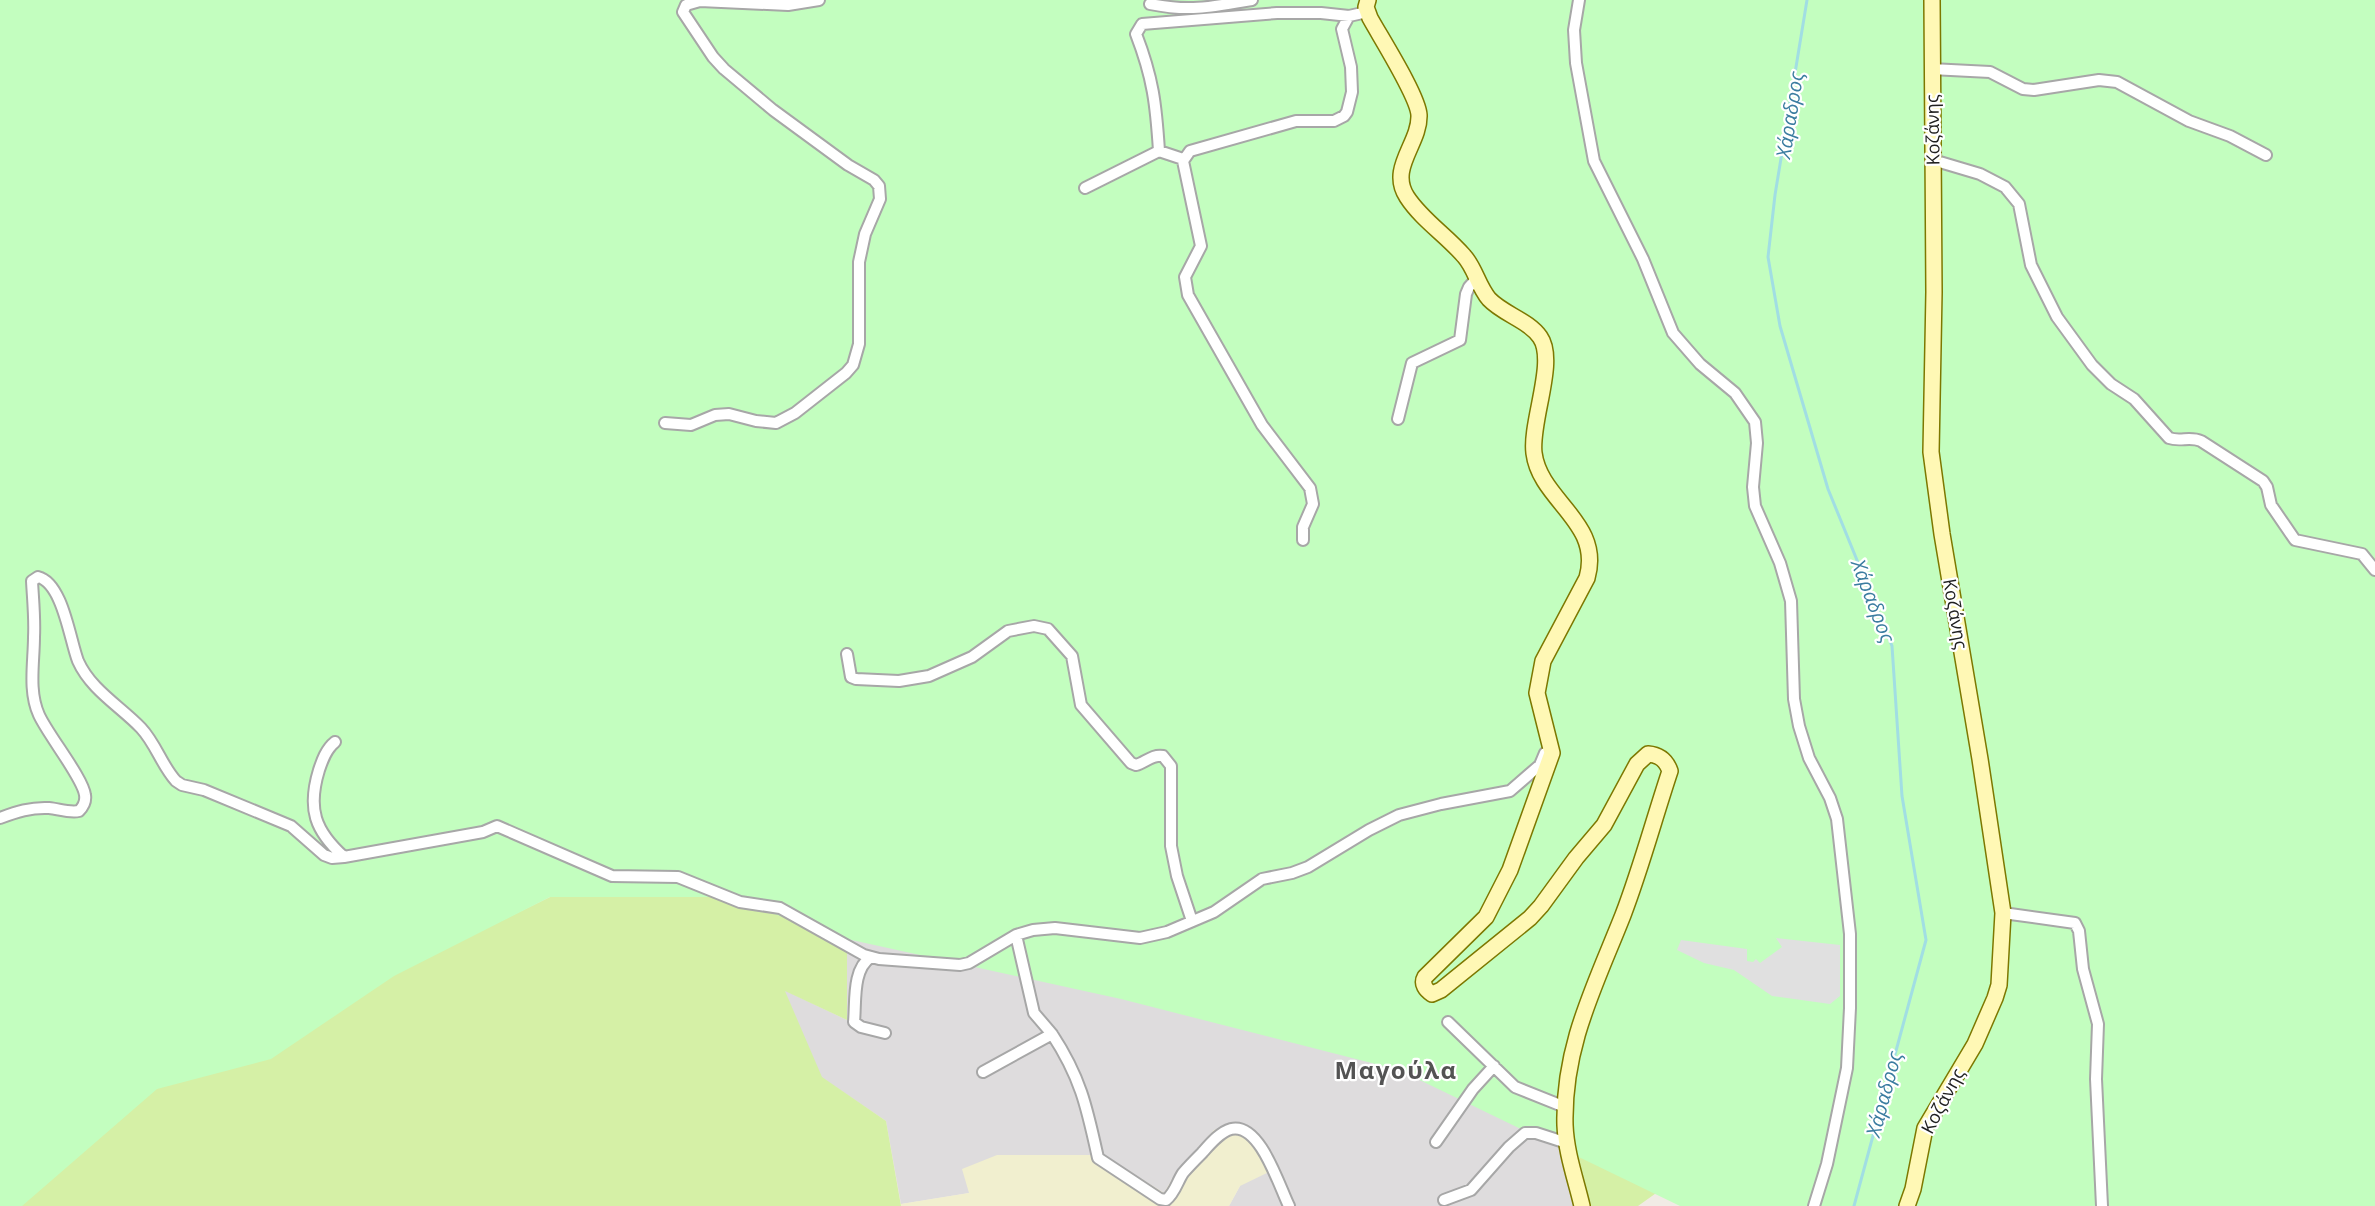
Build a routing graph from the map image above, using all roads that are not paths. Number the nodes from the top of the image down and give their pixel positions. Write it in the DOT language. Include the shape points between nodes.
graph roads {
  1 [pos="819,0"];
  2 [pos="1252,0"];
  3 [pos="1579,0"];
  4 [pos="1932,0"];
  5 [pos="1150,4"];
  6 [pos="1367,6"];
  7 [pos="1349,16"];
  8 [pos="1931,69"];
  9 [pos="1159,151"];
  10 [pos="2266,155"];
  11 [pos="1183,159"];
  12 [pos="1933,160"];
  13 [pos="1085,188"];
  14 [pos="1477,278"];
  15 [pos="1398,419"];
  16 [pos="664,423"];
  17 [pos="1303,540"];
  18 [pos="2375,570"];
  19 [pos="847,654"];
  20 [pos="335,742"];
  21 [pos="1550,742"];
  22 [pos="0,818"];
  23 [pos="344,857"];
  24 [pos="2003,913"];
  25 [pos="1192,921"];
  26 [pos="1016,935"];
  27 [pos="871,957"];
  28 [pos="1448,1022"];
  29 [pos="885,1033"];
  30 [pos="1052,1035"];
  31 [pos="1494,1066"];
  32 [pos="983,1072"];
  33 [pos="1566,1107"];
  34 [pos="1437,1142"];
  35 [pos="1566,1143"];
  36 [pos="1444,1200"];
  37 [pos="1289,1206"];
  38 [pos="1582,1206"];
  39 [pos="1815,1206"];
  40 [pos="1907,1206"];
  41 [pos="2102,1206"];
  1 -- 16 [label="street" via="788,5 700,1 687,5 683,12 717,63 773,110 879,186 880,199 865,234 859,262 856,355 846,373 776,423 729,414 691,424"];
  2 -- 5 [label="street" via="1199,9"];
  3 -- 39 [label="street" via="1574,30 1576,63 1594,161 1643,260 1673,333 1700,364 1735,393 1755,422 1755,507 1780,563 1791,601 1794,699 1799,726 1809,758 1838,819 1850,934 1848,1058"];
  4 -- 8 [label="main road, Κοζάνης"];
  6 -- 7 [label="street"];
  6 -- 14 [label="main road" via="1417,104 1418,126 1401,168 1402,187 1432,226 1465,256"];
  7 -- 9 [label="street" via="1277,13 1142,24 1136,34 1156,102"];
  7 -- 11 [label="street" via="1342,29 1352,92 1344,116 1334,121 1284,124 1190,151"];
  8 -- 10 [label="street" via="1990,72 2034,90 2099,80 2117,82 2189,121"];
  8 -- 12 [label="main road, Κοζάνης"];
  9 -- 11 [label="street"];
  9 -- 13 [label="street"];
  11 -- 17 [label="street" via="1201,246 1185,277 1188,295 1262,425 1310,488 1313,504 1303,527"];
  12 -- 18 [label="street" via="1980,174 2005,187 2019,204 2030,259 2044,294 2077,347 2107,381 2134,399 2169,438 2201,441 2263,481 2271,505 2295,540 2362,554"];
  12 -- 24 [label="main road, Κοζάνης" via="1931,452"];
  14 -- 15 [label="street" via="1466,294 1460,340 1412,363"];
  14 -- 21 [label="main road" via="1488,298 1541,338 1545,367 1534,454 1545,480 1580,528 1590,555 1587,578 1539,676 1537,693"];
  19 -- 25 [label="street" via="851,677 899,681 929,675 972,657 1008,631 1034,626 1048,629 1072,656 1081,705 1131,763 1141,764 1158,755 1171,766 1171,846"];
  20 -- 23 [label="street" via="320,766 313,806 321,831"];
  21 -- 25 [label="street" via="1540,765 1510,791 1392,818 1308,867 1262,879 1220,909"];
  21 -- 33 [label="main road" via="1552,753 1547,771 1510,870 1486,917 1423,981 1427,991 1437,993 1530,918 1604,825 1637,764 1648,754 1662,758 1670,771 1623,914 1578,1024"];
  22 -- 23 [label="street" via="27,809 79,811 85,802 82,785 36,705 32,581 41,577 61,605 77,660 86,675 141,728 176,781 291,826 324,855"];
  23 -- 27 [label="street" via="483,832 497,826 612,876 678,877 740,902 780,908"];
  24 -- 40 [label="main road, Κοζάνης" via="1995,998 1975,1044 1925,1128"];
  24 -- 41 [label="street" via="2075,923 2079,931 2083,969 2098,1024 2096,1079"];
  25 -- 26 [label="street" via="1140,938 1055,928"];
  26 -- 27 [label="street" via="960,965"];
  26 -- 30 [label="street" via="1034,1013"];
  27 -- 29 [label="street" via="858,971 854,1022"];
  28 -- 31 [label="street"];
  30 -- 32 [label="street"];
  30 -- 37 [label="street" via="1070,1061 1082,1090 1098,1158 1166,1200 1182,1174 1210,1144 1222,1133 1239,1128 1258,1141"];
  31 -- 33 [label="street" via="1515,1087"];
  31 -- 34 [label="street"];
  33 -- 35 [label="main road"];
  35 -- 36 [label="street" via="1533,1132 1524,1134 1474,1188"];
  35 -- 38 [label="main road"];
}
